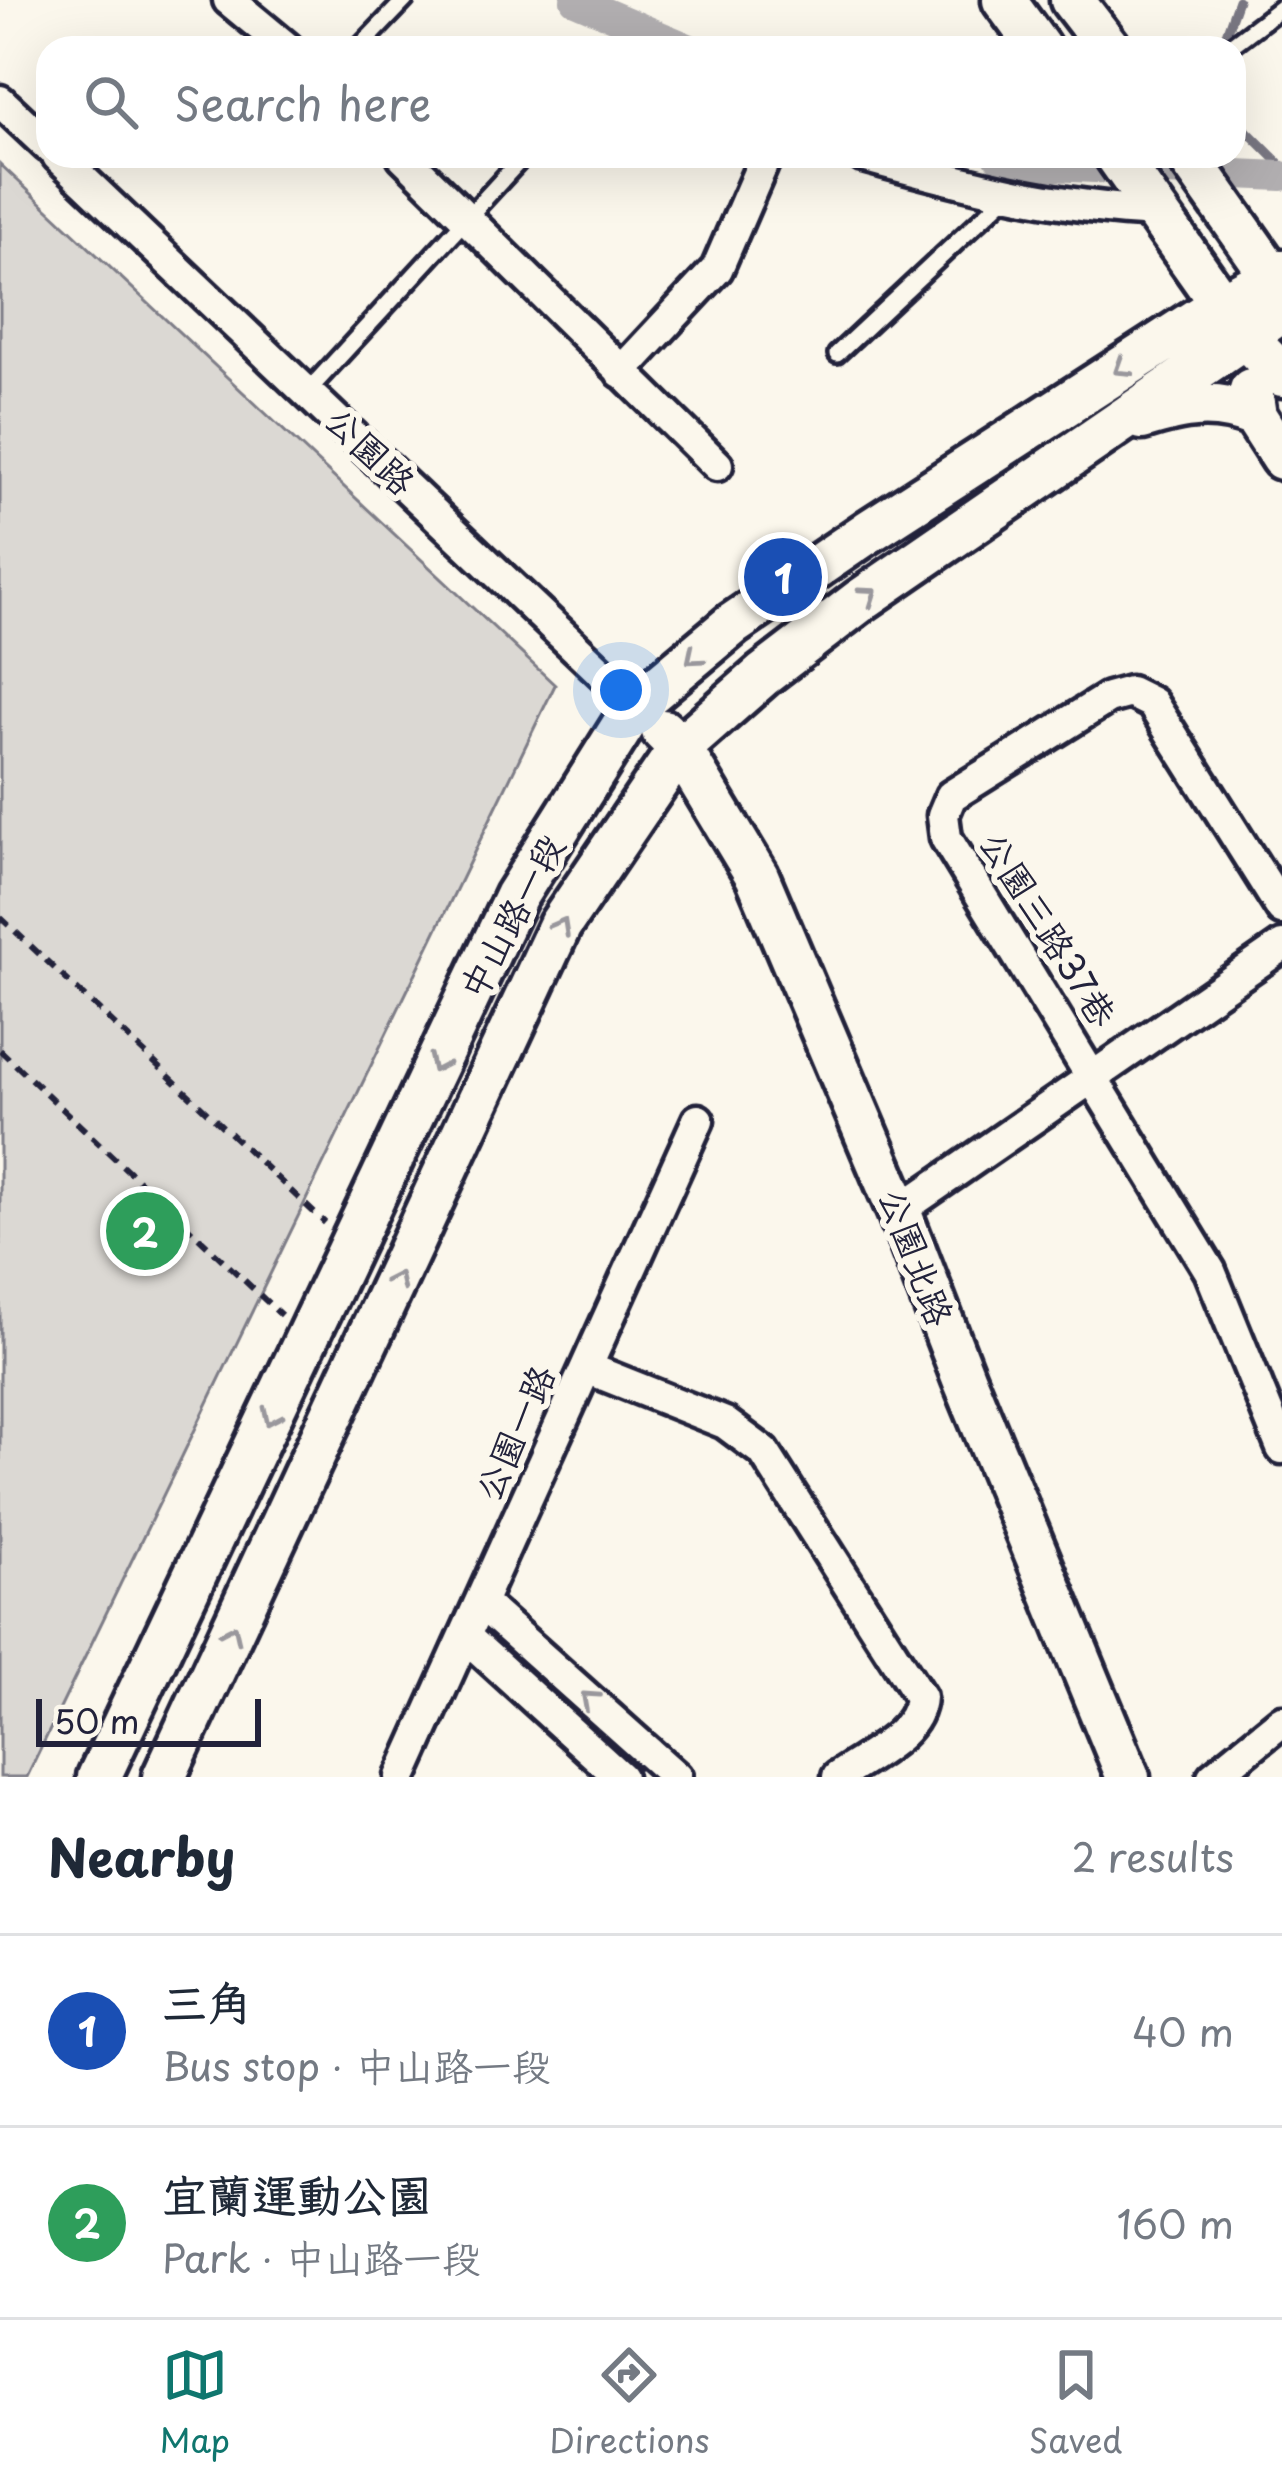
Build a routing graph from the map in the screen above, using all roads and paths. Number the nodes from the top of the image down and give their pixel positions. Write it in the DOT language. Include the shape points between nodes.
graph roads {
  1 [pos="229,0"];
  2 [pos="405,0"];
  3 [pos="1004,0"];
  4 [pos="1072,0"];
  5 [pos="1282,8"];
  6 [pos="272,36"];
  7 [pos="370,36"];
  8 [pos="1030,36"];
  9 [pos="1100,36"];
  10 [pos="1244,36"];
  11 [pos="0,101"];
  12 [pos="36,135"];
  13 [pos="71,168"];
  14 [pos="415,168"];
  15 [pos="513,168"];
  16 [pos="761,168"];
  17 [pos="907,168"];
  18 [pos="1126,168"];
  19 [pos="1196,168"];
  20 [pos="1007,195"];
  21 [pos="1152,204"];
  22 [pos="466,218"];
  23 [pos="1279,287"];
  24 [pos="1232,320"];
  25 [pos="837,354"];
  26 [pos="621,372"];
  27 [pos="1282,375"];
  28 [pos="307,392"];
  29 [pos="1255,416"];
  30 [pos="1112,428"];
  31 [pos="1282,458"];
  32 [pos="717,465"];
  33 [pos="636,706"];
  34 [pos="680,748"];
  35 [pos="1282,909"];
  36 [pos="0,917"];
  37 [pos="1282,946"];
  38 [pos="0,1050"];
  39 [pos="1093,1076"];
  40 [pos="698,1120"];
  41 [pos="899,1211"];
  42 [pos="351,1247"];
  43 [pos="308,1339"];
  44 [pos="587,1368"];
  45 [pos="1282,1448"];
  46 [pos="481,1603"];
  47 [pos="466,1637"];
  48 [pos="1282,1721"];
  49 [pos="99,1777"];
  50 [pos="164,1777"];
  51 [pos="401,1777"];
  52 [pos="620,1777"];
  53 [pos="676,1777"];
  54 [pos="838,1777"];
  55 [pos="1128,1777"];
  56 [pos="1213,1777"];
  1 -- 6 [label="street"];
  2 -- 7 [label="lane"];
  3 -- 8 [label="street"];
  4 -- 9 [label="street"];
  5 -- 10 [label="lane"];
  11 -- 12 [label="street"];
  13 -- 28 [label="street, 公園路"];
  14 -- 22 [label="street"];
  15 -- 22 [label="lane"];
  16 -- 26 [label="street" via="717,269"];
  17 -- 20 [label="street"];
  18 -- 21 [label="street"];
  19 -- 23 [label="street"];
  20 -- 21 [label="street" via="1073,206"];
  20 -- 25 [label="lane"];
  21 -- 24 [label="street"];
  22 -- 26 [label="street"];
  22 -- 28 [label="lane"];
  23 -- 24 [label="street, 中山路一段"];
  24 -- 27 [label="street"];
  24 -- 29 [label="street"];
  24 -- 30 [label="street, 中山路一段"];
  24 -- 33 [label="street, 中山路一段, one-way" via="829,558 733,624"];
  26 -- 32 [label="street"];
  28 -- 33 [label="street, 公園路"];
  29 -- 30 [label="street" via="1180,405"];
  29 -- 31 [label="street"];
  34 -- 30 [label="street, 中山路一段, one-way" via="861,600"];
  33 -- 34 [label="street, 公園路"];
  33 -- 42 [label="street, 中山路一段, one-way" via="516,896"];
  34 -- 41 [label="street, 公園北路" via="757,876"];
  50 -- 34 [label="street, 中山路一段, one-way" via="560,925"];
  35 -- 39 [label="street, 公園三路37巷" via="1152,703 1130,692 951,796 946,838"];
  36 -- 42 [label="path"];
  37 -- 39 [label="street"];
  38 -- 43 [label="path"];
  39 -- 41 [label="street"];
  39 -- 45 [label="street" via="1210,1271"];
  40 -- 44 [label="street, 公園一路"];
  41 -- 55 [label="street, 公園北路"];
  42 -- 43 [label="street, 中山路一段"];
  43 -- 49 [label="street, 中山路一段, one-way"];
  44 -- 46 [label="street, 公園一路"];
  44 -- 54 [label="street" via="725,1423 764,1452 920,1697 912,1725"];
  46 -- 47 [label="street, 公園一路"];
  53 -- 46 [label="street, one-way"];
  47 -- 51 [label="street, 公園一路"];
  47 -- 52 [label="street"];
  48 -- 56 [label="street"];
}
